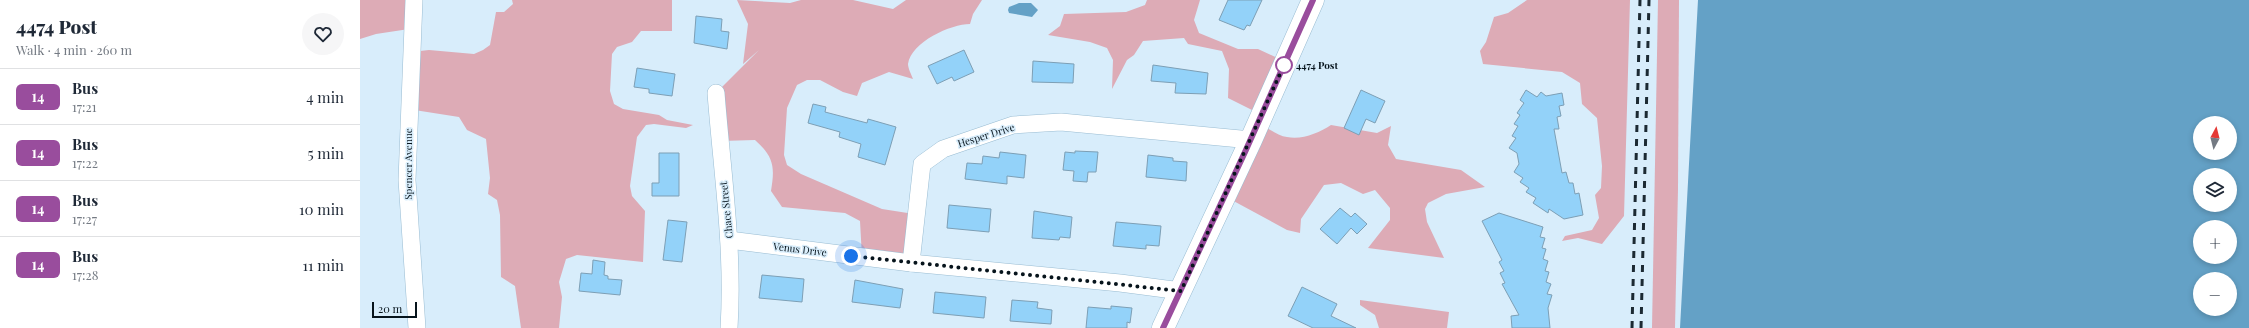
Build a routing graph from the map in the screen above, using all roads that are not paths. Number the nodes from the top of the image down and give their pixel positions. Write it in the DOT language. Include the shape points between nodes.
graph roads {
  1 [pos="414,0"];
  2 [pos="1313,0"];
  3 [pos="716,92"];
  4 [pos="1251,140"];
  5 [pos="729,240"];
  6 [pos="911,263"];
  7 [pos="1181,291"];
  8 [pos="417,328"];
  9 [pos="728,328"];
  10 [pos="1163,328"];
  1 -- 8 [label="street, Spencer Avenue" via="407,180"];
  2 -- 4 [label="main road"];
  3 -- 5 [label="street, Chace Street"];
  4 -- 6 [label="street, Hesper Drive" via="1061,122 1013,125 943,149 922,164"];
  4 -- 7 [label="main road"];
  5 -- 6 [label="street, Venus Drive"];
  5 -- 9 [label="street, Chace Street"];
  6 -- 7 [label="street, Venus Drive"];
  7 -- 10 [label="main road"];
}
